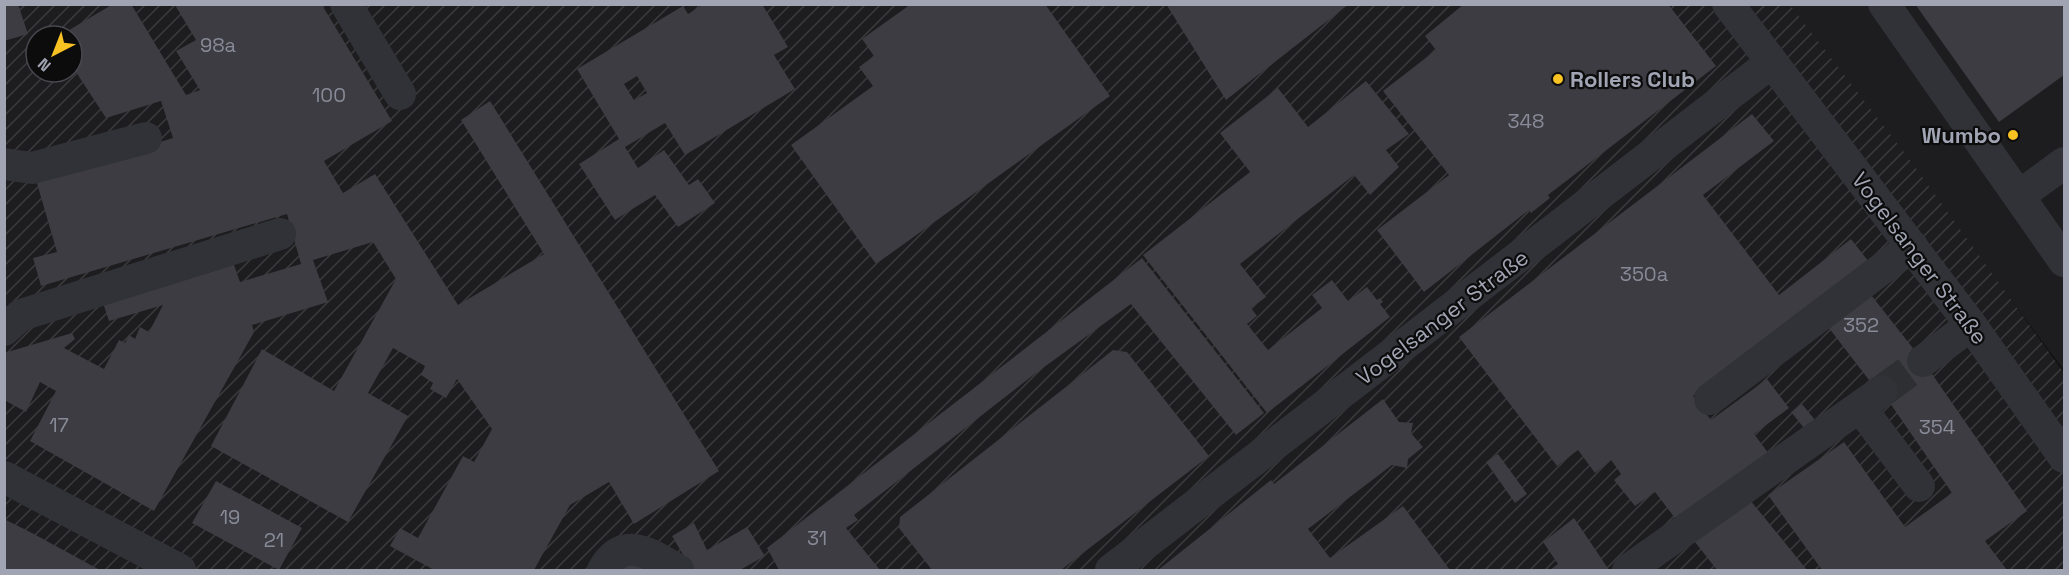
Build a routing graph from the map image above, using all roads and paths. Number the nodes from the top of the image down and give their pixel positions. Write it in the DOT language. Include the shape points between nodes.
graph roads {
  1 [pos="346,4"];
  2 [pos="1728,4"];
  3 [pos="1884,4"];
  4 [pos="1772,62"];
  5 [pos="400,94"];
  6 [pos="146,138"];
  7 [pos="2064,163"];
  8 [pos="4,164"];
  9 [pos="2019,196"];
  10 [pos="280,234"];
  11 [pos="1912,246"];
  12 [pos="2064,261"];
  13 [pos="1971,325"];
  14 [pos="4,330"];
  15 [pos="1923,361"];
  16 [pos="1710,399"];
  17 [pos="2064,457"];
  18 [pos="4,477"];
  19 [pos="1919,486"];
  20 [pos="180,570"];
  21 [pos="603,570"];
  22 [pos="678,570"];
  23 [pos="1111,570"];
  24 [pos="1628,570"];
  1 -- 5 [label="street"];
  2 -- 4 [label="street, Vogelsanger Straße"];
  3 -- 9 [label="street"];
  4 -- 11 [label="street, Vogelsanger Straße"];
  4 -- 23 [label="street, Vogelsanger Straße"];
  6 -- 8 [label="street" via="32,168"];
  7 -- 9 [label="street"];
  9 -- 12 [label="street"];
  10 -- 14 [label="street" via="21,315"];
  11 -- 13 [label="street, Vogelsanger Straße"];
  11 -- 16 [label="street"];
  13 -- 15 [label="street"];
  13 -- 17 [label="street, Vogelsanger Straße"];
  18 -- 20 [label="street"];
  19 -- 24 [label="street" via="1871,399"];
  21 -- 22 [label="street" via="616,553 628,549 641,550"];
}
